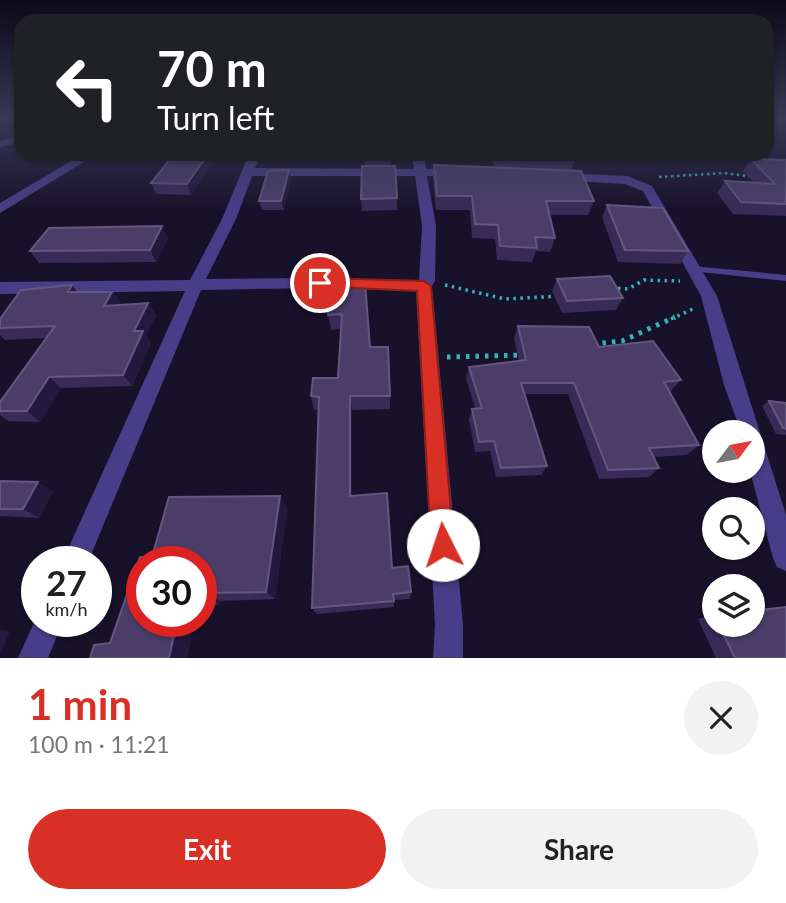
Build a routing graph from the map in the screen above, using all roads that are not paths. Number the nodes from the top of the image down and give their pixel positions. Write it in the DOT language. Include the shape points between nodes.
graph roads {
  1 [pos="79,161"];
  2 [pos="252,161"];
  3 [pos="419,163"];
  4 [pos="247,172"];
  5 [pos="476,174"];
  6 [pos="544,176"];
  7 [pos="0,209"];
  8 [pos="786,278"];
  9 [pos="426,283"];
  10 [pos="701,283"];
  11 [pos="195,286"];
  12 [pos="0,288"];
  13 [pos="747,420"];
  14 [pos="765,481"];
  15 [pos="82,546"];
  16 [pos="786,558"];
  17 [pos="42,637"];
  18 [pos="33,658"];
  19 [pos="449,658"];
  1 -- 7 [label="street"];
  2 -- 4 [label="street"];
  3 -- 4 [label="street"];
  3 -- 5 [label="street"];
  3 -- 9 [label="street" via="429,226"];
  4 -- 11 [label="street"];
  6 -- 10 [label="street" via="626,180 648,188"];
  8 -- 10 [label="lane"];
  9 -- 11 [label="street"];
  9 -- 19 [label="street"];
  10 -- 13 [label="street"];
  11 -- 12 [label="street"];
  11 -- 15 [label="street"];
  14 -- 16 [label="street"];
  17 -- 18 [label="street"];
}
